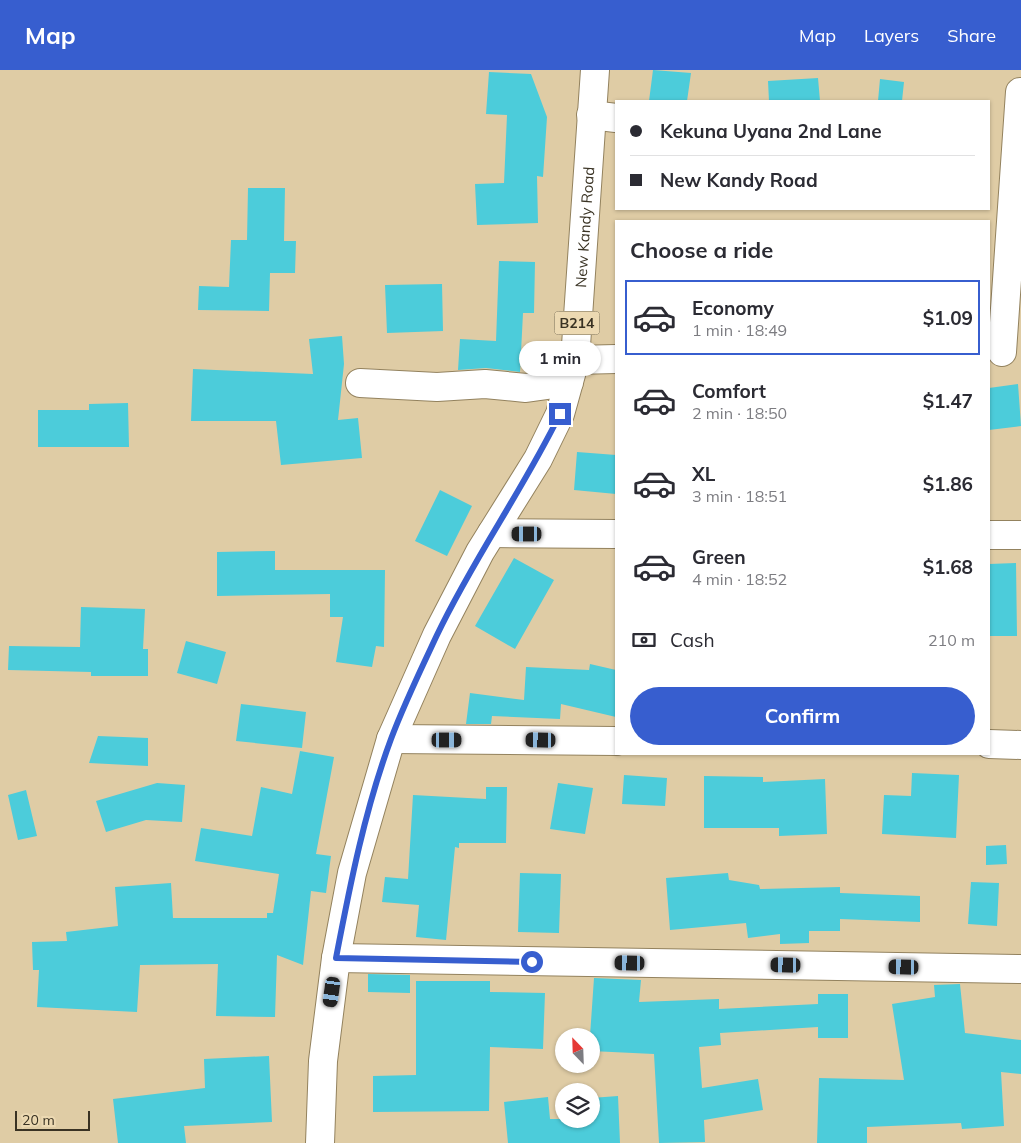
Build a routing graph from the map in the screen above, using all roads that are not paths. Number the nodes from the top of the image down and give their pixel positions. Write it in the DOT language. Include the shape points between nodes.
graph roads {
  1 [pos="595,70"];
  2 [pos="1020,92"];
  3 [pos="604,116"];
  4 [pos="1004,353"];
  5 [pos="615,359"];
  6 [pos="572,371"];
  7 [pos="360,383"];
  8 [pos="492,533"];
  9 [pos="615,534"];
  10 [pos="990,535"];
  11 [pos="1021,535"];
  12 [pos="391,739"];
  13 [pos="615,741"];
  14 [pos="990,744"];
  15 [pos="1021,745"];
  16 [pos="336,958"];
  17 [pos="1021,969"];
  18 [pos="320,1143"];
  1 -- 3 [label="street, New Kandy Road / B214"];
  2 -- 4 [label="street"];
  3 -- 6 [label="street, New Kandy Road / B214"];
  5 -- 6 [label="street"];
  6 -- 7 [label="street" via="526,388 485,384 437,387"];
  6 -- 8 [label="street, New Kandy Road / B214" via="560,414 538,459"];
  8 -- 9 [label="street"];
  8 -- 12 [label="street, New Kandy Road / B214" via="437,635"];
  10 -- 11 [label="street"];
  12 -- 13 [label="street"];
  12 -- 16 [label="street, New Kandy Road / B214" via="352,873"];
  14 -- 15 [label="street"];
  16 -- 17 [label="street"];
  16 -- 18 [label="street, New Kandy Road / B214" via="323,1061"];
}
